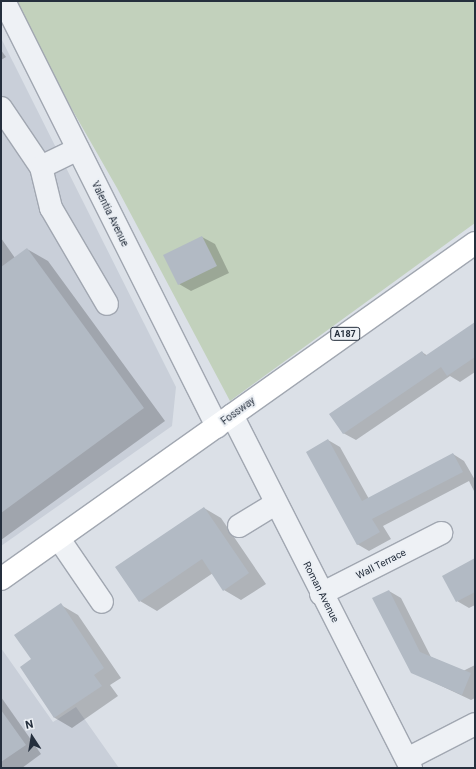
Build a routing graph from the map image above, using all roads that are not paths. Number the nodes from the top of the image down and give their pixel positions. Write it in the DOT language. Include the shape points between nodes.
graph roads {
  1 [pos="4,1"];
  2 [pos="1,108"];
  3 [pos="78,149"];
  4 [pos="41,167"];
  5 [pos="475,243"];
  6 [pos="107,304"];
  7 [pos="224,421"];
  8 [pos="275,504"];
  9 [pos="239,526"];
  10 [pos="441,533"];
  11 [pos="59,539"];
  12 [pos="1,579"];
  13 [pos="321,594"];
  14 [pos="102,602"];
  15 [pos="475,724"];
  16 [pos="409,763"];
  1 -- 3 [label="street, Valentia Avenue"];
  2 -- 4 [label="street"];
  3 -- 4 [label="street"];
  3 -- 7 [label="street, Valentia Avenue"];
  4 -- 6 [label="street" via="51,208"];
  5 -- 7 [label="main road, Fossway / A187"];
  7 -- 8 [label="street, Roman Avenue"];
  7 -- 11 [label="main road, Fossway / A187"];
  8 -- 9 [label="street"];
  8 -- 13 [label="street, Roman Avenue"];
  10 -- 13 [label="street, Wall Terrace"];
  11 -- 12 [label="main road, Fossway / A187"];
  11 -- 14 [label="street"];
  13 -- 16 [label="street, Roman Avenue"];
  15 -- 16 [label="street"];
}
